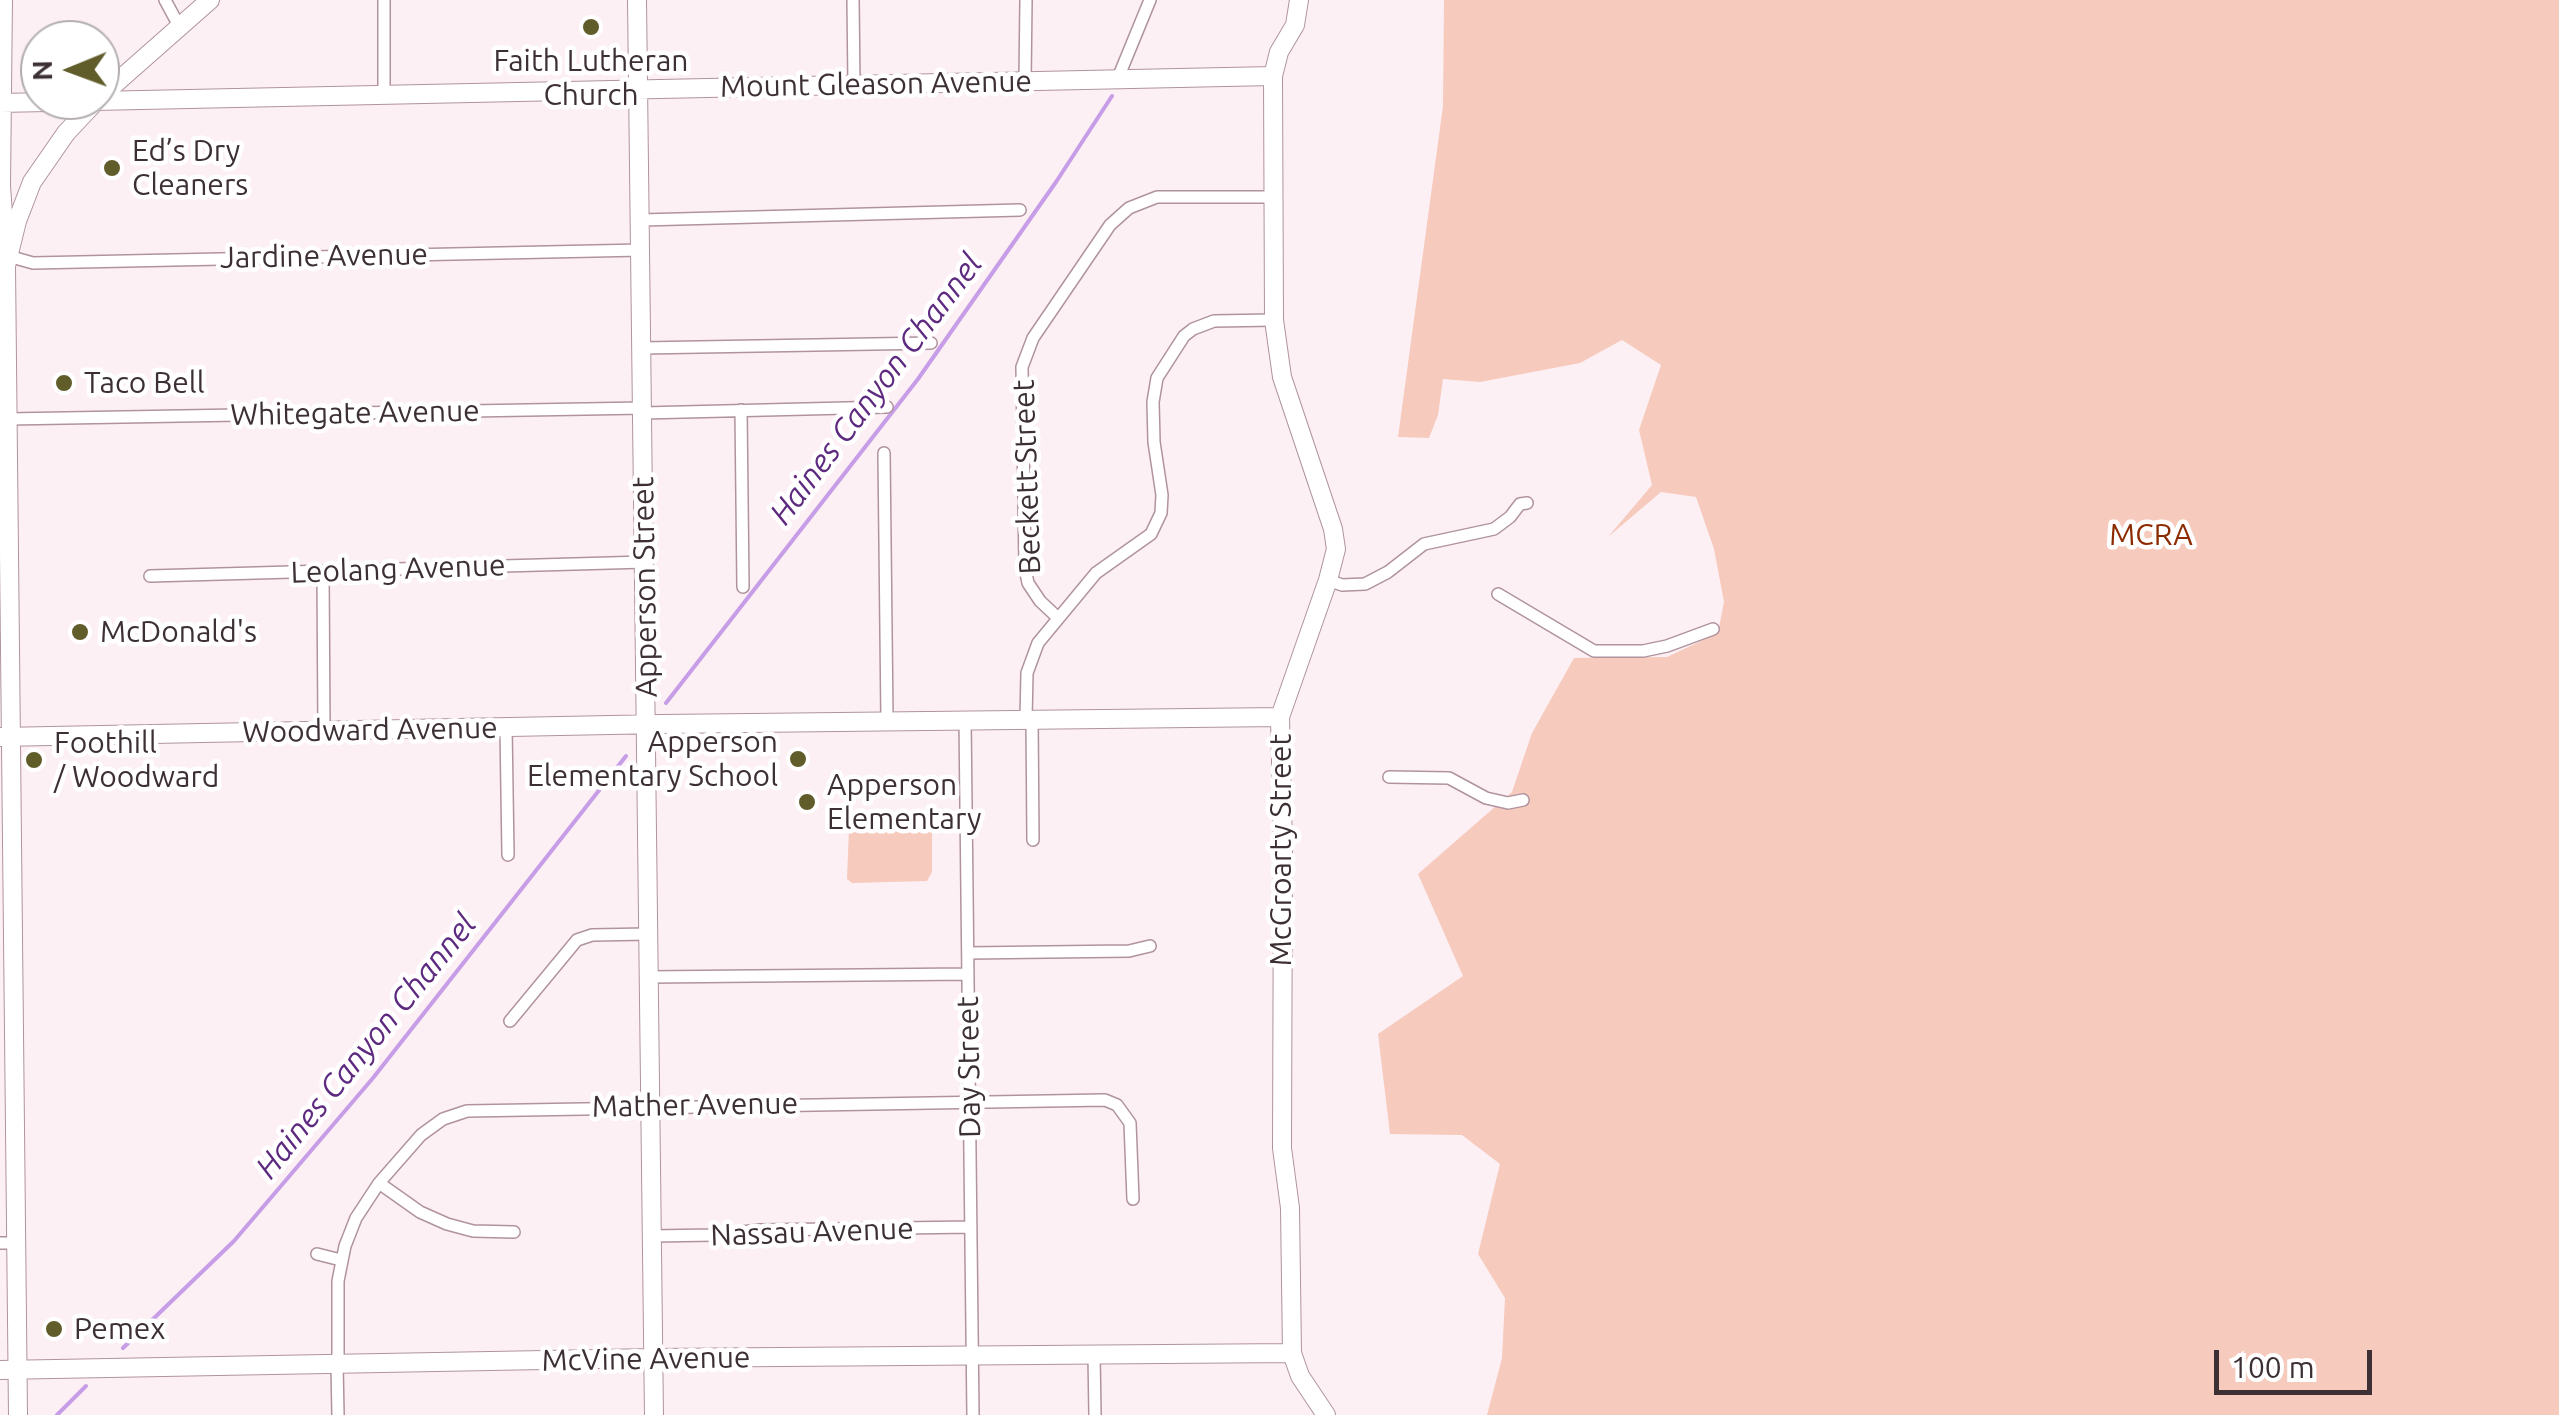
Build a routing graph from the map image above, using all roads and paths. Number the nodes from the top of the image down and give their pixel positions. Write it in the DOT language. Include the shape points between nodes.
graph roads {
  1 [pos="3,0"];
  2 [pos="165,0"];
  3 [pos="210,0"];
  4 [pos="384,0"];
  5 [pos="636,0"];
  6 [pos="853,0"];
  7 [pos="1026,0"];
  8 [pos="1150,0"];
  9 [pos="1299,0"];
  10 [pos="179,26"];
  11 [pos="1273,76"];
  12 [pos="1118,78"];
  13 [pos="120,80"];
  14 [pos="1025,80"];
  15 [pos="854,84"];
  16 [pos="636,89"];
  17 [pos="384,95"];
  18 [pos="120,100"];
  19 [pos="2,103"];
  20 [pos="79,120"];
  21 [pos="1,186"];
  22 [pos="1273,197"];
  23 [pos="1020,210"];
  24 [pos="641,220"];
  25 [pos="642,250"];
  26 [pos="7,261"];
  27 [pos="1274,320"];
  28 [pos="3,340"];
  29 [pos="931,343"];
  30 [pos="642,348"];
  31 [pos="887,406"];
  32 [pos="740,410"];
  33 [pos="643,411"];
  34 [pos="8,418"];
  35 [pos="884,453"];
  36 [pos="4,474"];
  37 [pos="1527,503"];
  38 [pos="645,562"];
  39 [pos="323,572"];
  40 [pos="150,576"];
  41 [pos="5,579"];
  42 [pos="1328,580"];
  43 [pos="743,587"];
  44 [pos="1498,594"];
  45 [pos="1057,617"];
  46 [pos="1713,629"];
  47 [pos="1280,717"];
  48 [pos="1029,719"];
  49 [pos="887,720"];
  50 [pos="965,720"];
  51 [pos="647,724"];
  52 [pos="506,727"];
  53 [pos="324,731"];
  54 [pos="6,737"];
  55 [pos="1388,777"];
  56 [pos="1523,800"];
  57 [pos="1033,840"];
  58 [pos="508,855"];
  59 [pos="6,860"];
  60 [pos="648,934"];
  61 [pos="1150,946"];
  62 [pos="968,953"];
  63 [pos="968,974"];
  64 [pos="649,977"];
  65 [pos="7,988"];
  66 [pos="510,1021"];
  67 [pos="970,1102"];
  68 [pos="650,1106"];
  69 [pos="7,1115"];
  70 [pos="379,1183"];
  71 [pos="1133,1199"];
  72 [pos="971,1228"];
  73 [pos="514,1232"];
  74 [pos="652,1236"];
  75 [pos="8,1243"];
  76 [pos="317,1254"];
  77 [pos="341,1260"];
  78 [pos="1292,1352"];
  79 [pos="972,1354"];
  80 [pos="1094,1354"];
  81 [pos="654,1358"];
  82 [pos="338,1364"];
  83 [pos="8,1370"];
  84 [pos="18,1415"];
  85 [pos="338,1415"];
  86 [pos="654,1415"];
  87 [pos="973,1415"];
  88 [pos="1095,1415"];
  89 [pos="1326,1415"];
  1 -- 19 [label="street"];
  2 -- 10 [label="street"];
  3 -- 10 [label="street"];
  4 -- 17 [label="street"];
  5 -- 16 [label="street, Apperson Street"];
  6 -- 15 [label="street"];
  7 -- 14 [label="street"];
  8 -- 12 [label="street"];
  9 -- 11 [label="street, McGroarty Street" via="1296,25"];
  10 -- 13 [label="street"];
  11 -- 12 [label="street, Mount Gleason Avenue"];
  11 -- 22 [label="street, McGroarty Street"];
  12 -- 14 [label="street, Mount Gleason Avenue"];
  14 -- 15 [label="street, Mount Gleason Avenue"];
  15 -- 16 [label="street, Mount Gleason Avenue"];
  16 -- 17 [label="street, Mount Gleason Avenue"];
  16 -- 24 [label="street, Apperson Street"];
  17 -- 18 [label="street, Mount Gleason Avenue"];
  19 -- 21 [label="street"];
  20 -- 26 [label="street" via="32,182"];
  21 -- 26 [label="street"];
  22 -- 27 [label="street, McGroarty Street"];
  22 -- 45 [label="street, Beckett Street" via="1157,198 1129,208 1110,225 1033,338 1022,367 1024,568 1028,584"];
  23 -- 24 [label="street"];
  24 -- 25 [label="street, Apperson Street"];
  25 -- 26 [label="street, Jardine Avenue"];
  25 -- 30 [label="street, Apperson Street"];
  26 -- 28 [label="street"];
  27 -- 42 [label="street, McGroarty Street" via="1282,377 1333,529 1336,554"];
  27 -- 45 [label="street" via="1214,321 1184,336 1153,390 1158,522"];
  28 -- 34 [label="street"];
  29 -- 30 [label="street"];
  30 -- 33 [label="street, Apperson Street"];
  31 -- 32 [label="street, Whitegate Avenue"];
  32 -- 33 [label="street, Whitegate Avenue"];
  32 -- 43 [label="street"];
  33 -- 34 [label="street, Whitegate Avenue"];
  33 -- 38 [label="street, Apperson Street"];
  34 -- 36 [label="street"];
  35 -- 49 [label="street"];
  36 -- 41 [label="street"];
  37 -- 42 [label="street" via="1494,529 1424,544 1365,584"];
  38 -- 39 [label="street, Leolang Avenue"];
  38 -- 51 [label="street, Apperson Street"];
  39 -- 40 [label="street, Leolang Avenue"];
  39 -- 53 [label="street"];
  41 -- 54 [label="street"];
  42 -- 47 [label="street, McGroarty Street"];
  44 -- 46 [label="street" via="1594,651 1643,651"];
  45 -- 48 [label="street" via="1030,662"];
  47 -- 48 [label="street, Woodward Avenue"];
  47 -- 78 [label="street, McGroarty Street" via="1282,1148 1290,1208"];
  48 -- 50 [label="street, Woodward Avenue"];
  48 -- 57 [label="street"];
  49 -- 50 [label="street, Woodward Avenue"];
  49 -- 51 [label="street, Woodward Avenue"];
  50 -- 62 [label="street, Day Street"];
  51 -- 52 [label="street, Woodward Avenue"];
  51 -- 60 [label="street, Apperson Street"];
  52 -- 53 [label="street, Woodward Avenue"];
  52 -- 58 [label="street"];
  53 -- 54 [label="street, Woodward Avenue"];
  54 -- 59 [label="street"];
  55 -- 56 [label="street" via="1449,778 1499,802"];
  59 -- 65 [label="street"];
  60 -- 64 [label="street, Apperson Street"];
  60 -- 66 [label="street" via="577,940"];
  61 -- 62 [label="street"];
  62 -- 63 [label="street, Day Street"];
  63 -- 64 [label="street"];
  63 -- 67 [label="street, Day Street"];
  64 -- 68 [label="street, Apperson Street"];
  65 -- 69 [label="street"];
  67 -- 68 [label="street, Mather Avenue"];
  67 -- 71 [label="street, Mather Avenue" via="1104,1100 1123,1112 1132,1133"];
  67 -- 72 [label="street, Day Street"];
  68 -- 70 [label="street, Mather Avenue" via="467,1110 421,1135"];
  68 -- 74 [label="street, Apperson Street"];
  69 -- 75 [label="street"];
  70 -- 73 [label="street" via="447,1224"];
  70 -- 77 [label="street, Mather Avenue" via="356,1218"];
  72 -- 74 [label="street, Nassau Avenue"];
  72 -- 79 [label="street, Day Street"];
  74 -- 81 [label="street, Apperson Street"];
  75 -- 83 [label="street"];
  76 -- 77 [label="street"];
  77 -- 82 [label="street, Mather Avenue"];
  78 -- 80 [label="street, McVine Avenue"];
  78 -- 89 [label="street, McGroarty Street"];
  79 -- 80 [label="street, McVine Avenue"];
  79 -- 81 [label="street, McVine Avenue"];
  79 -- 87 [label="street, Day Street"];
  80 -- 88 [label="street"];
  81 -- 82 [label="street, McVine Avenue"];
  81 -- 86 [label="street, Apperson Street"];
  82 -- 83 [label="street, McVine Avenue"];
  82 -- 85 [label="street, Mather Avenue"];
  83 -- 84 [label="street"];
}
